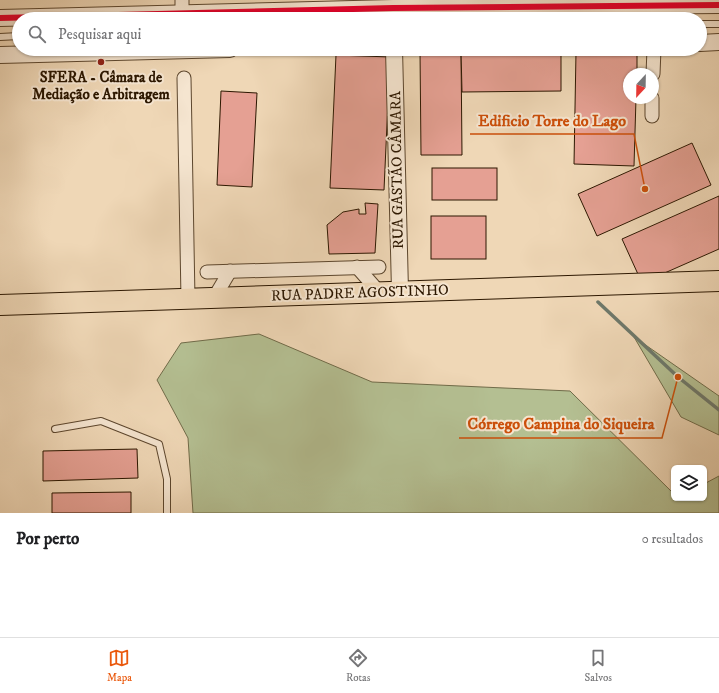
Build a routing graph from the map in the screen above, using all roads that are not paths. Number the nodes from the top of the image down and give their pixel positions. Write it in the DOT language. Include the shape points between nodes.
graph roads {
  1 [pos="669,3"];
  2 [pos="719,5"];
  3 [pos="182,7"];
  4 [pos="393,9"];
  5 [pos="99,12"];
  6 [pos="12,17"];
  7 [pos="0,18"];
  8 [pos="707,24"];
  9 [pos="719,24"];
  10 [pos="12,36"];
  11 [pos="0,37"];
  12 [pos="719,42"];
  13 [pos="707,43"];
  14 [pos="0,55"];
  15 [pos="12,55"];
  16 [pos="394,56"];
  17 [pos="654,56"];
  18 [pos="653,68"];
  19 [pos="184,78"];
  20 [pos="652,104"];
  21 [pos="652,116"];
  22 [pos="379,267"];
  23 [pos="357,268"];
  24 [pos="230,271"];
  25 [pos="207,272"];
  26 [pos="719,281"];
  27 [pos="400,291"];
  28 [pos="379,292"];
  29 [pos="214,298"];
  30 [pos="188,299"];
  31 [pos="0,305"];
  32 [pos="55,429"];
  33 [pos="167,513"];
  1 -- 2 [label="street"];
  1 -- 4 [label="street"];
  3 -- 4 [label="street"];
  3 -- 5 [label="street"];
  6 -- 7 [label="street"];
  8 -- 9 [label="lane"];
  10 -- 11 [label="lane"];
  12 -- 13 [label="street"];
  14 -- 15 [label="street"];
  16 -- 27 [label="street, RUA GASTÃO CÂMARA"];
  17 -- 18 [label="street"];
  19 -- 30 [label="street"];
  20 -- 21 [label="street"];
  22 -- 23 [label="street"];
  23 -- 24 [label="street"];
  23 -- 28 [label="street"];
  24 -- 25 [label="street"];
  24 -- 29 [label="street"];
  26 -- 27 [label="main road, RUA PADRE AGOSTINHO"];
  27 -- 28 [label="main road, RUA PADRE AGOSTINHO"];
  28 -- 29 [label="main road, RUA PADRE AGOSTINHO"];
  29 -- 30 [label="main road, RUA PADRE AGOSTINHO"];
  30 -- 31 [label="main road, RUA PADRE AGOSTINHO"];
  32 -- 33 [label="lane" via="101,421 159,444 168,479"];
}
